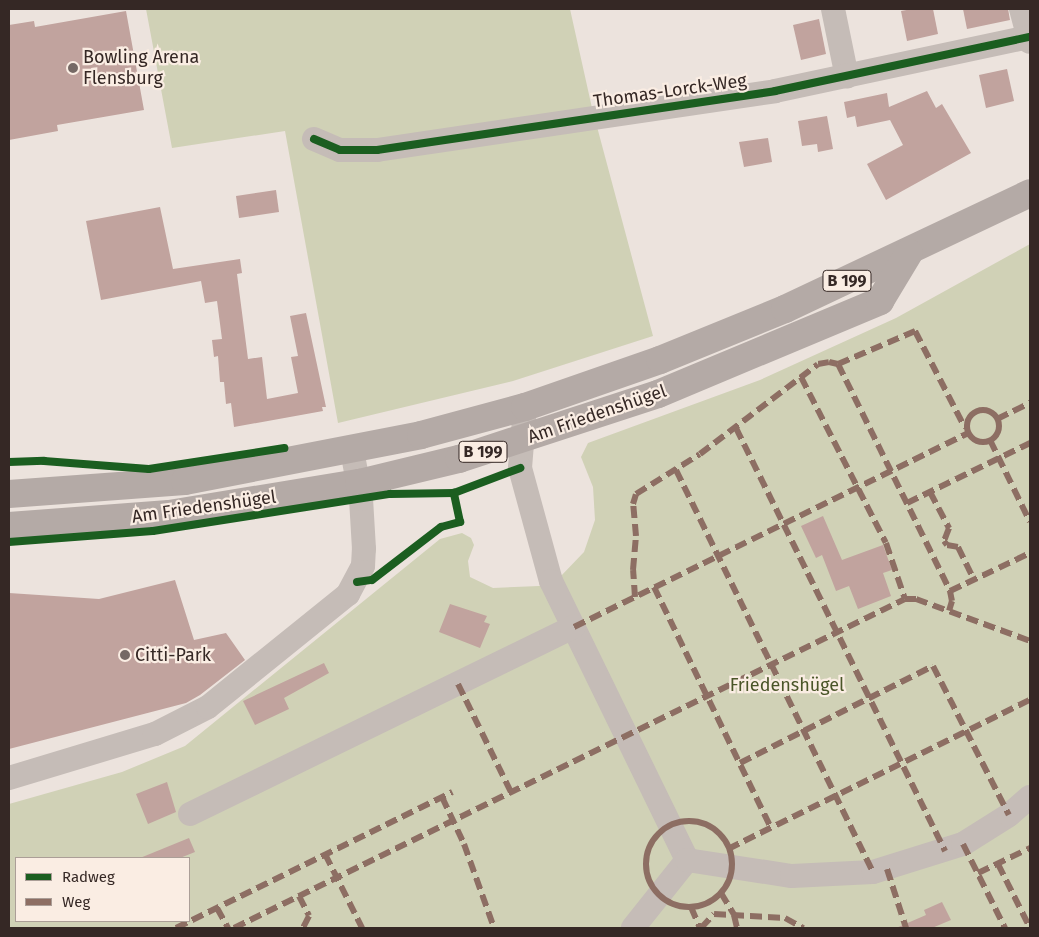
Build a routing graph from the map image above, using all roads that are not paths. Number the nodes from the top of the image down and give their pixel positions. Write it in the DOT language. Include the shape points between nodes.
graph roads {
  1 [pos="833,9"];
  2 [pos="1021,9"];
  3 [pos="1030,39"];
  4 [pos="848,77"];
  5 [pos="314,139"];
  6 [pos="1030,193"];
  7 [pos="909,253"];
  8 [pos="526,407"];
  9 [pos="522,440"];
  10 [pos="352,450"];
  11 [pos="358,483"];
  12 [pos="9,494"];
  13 [pos="9,526"];
  14 [pos="574,627"];
  15 [pos="9,778"];
  16 [pos="1030,797"];
  17 [pos="190,814"];
  18 [pos="687,860"];
  19 [pos="633,928"];
  1 -- 4 [label="street"];
  2 -- 3 [label="street, Thomas-Lorck-Weg"];
  3 -- 4 [label="street, Thomas-Lorck-Weg"];
  4 -- 5 [label="street, Thomas-Lorck-Weg" via="377,150 340,150"];
  6 -- 7 [label="main road, Am Friedenshügel / B 199"];
  7 -- 8 [label="main road, Am Friedenshügel / B 199" via="785,310 660,360"];
  7 -- 9 [label="main road, Am Friedenshügel / B 199" via="880,301 658,394"];
  8 -- 9 [label="street"];
  8 -- 10 [label="main road, Am Friedenshügel / B 199"];
  9 -- 11 [label="main road, Am Friedenshügel / B 199" via="460,459"];
  9 -- 14 [label="street" via="520,468 551,581"];
  10 -- 11 [label="street"];
  10 -- 12 [label="main road, Am Friedenshügel / B 199" via="185,481"];
  11 -- 13 [label="main road, Am Friedenshügel / B 199" via="169,514"];
  11 -- 15 [label="street" via="363,566 348,594 208,707 155,734"];
  14 -- 17 [label="street"];
  14 -- 18 [label="street"];
  16 -- 18 [label="street" via="1009,815 963,844 873,872 792,876"];
  18 -- 19 [label="street"];
}
